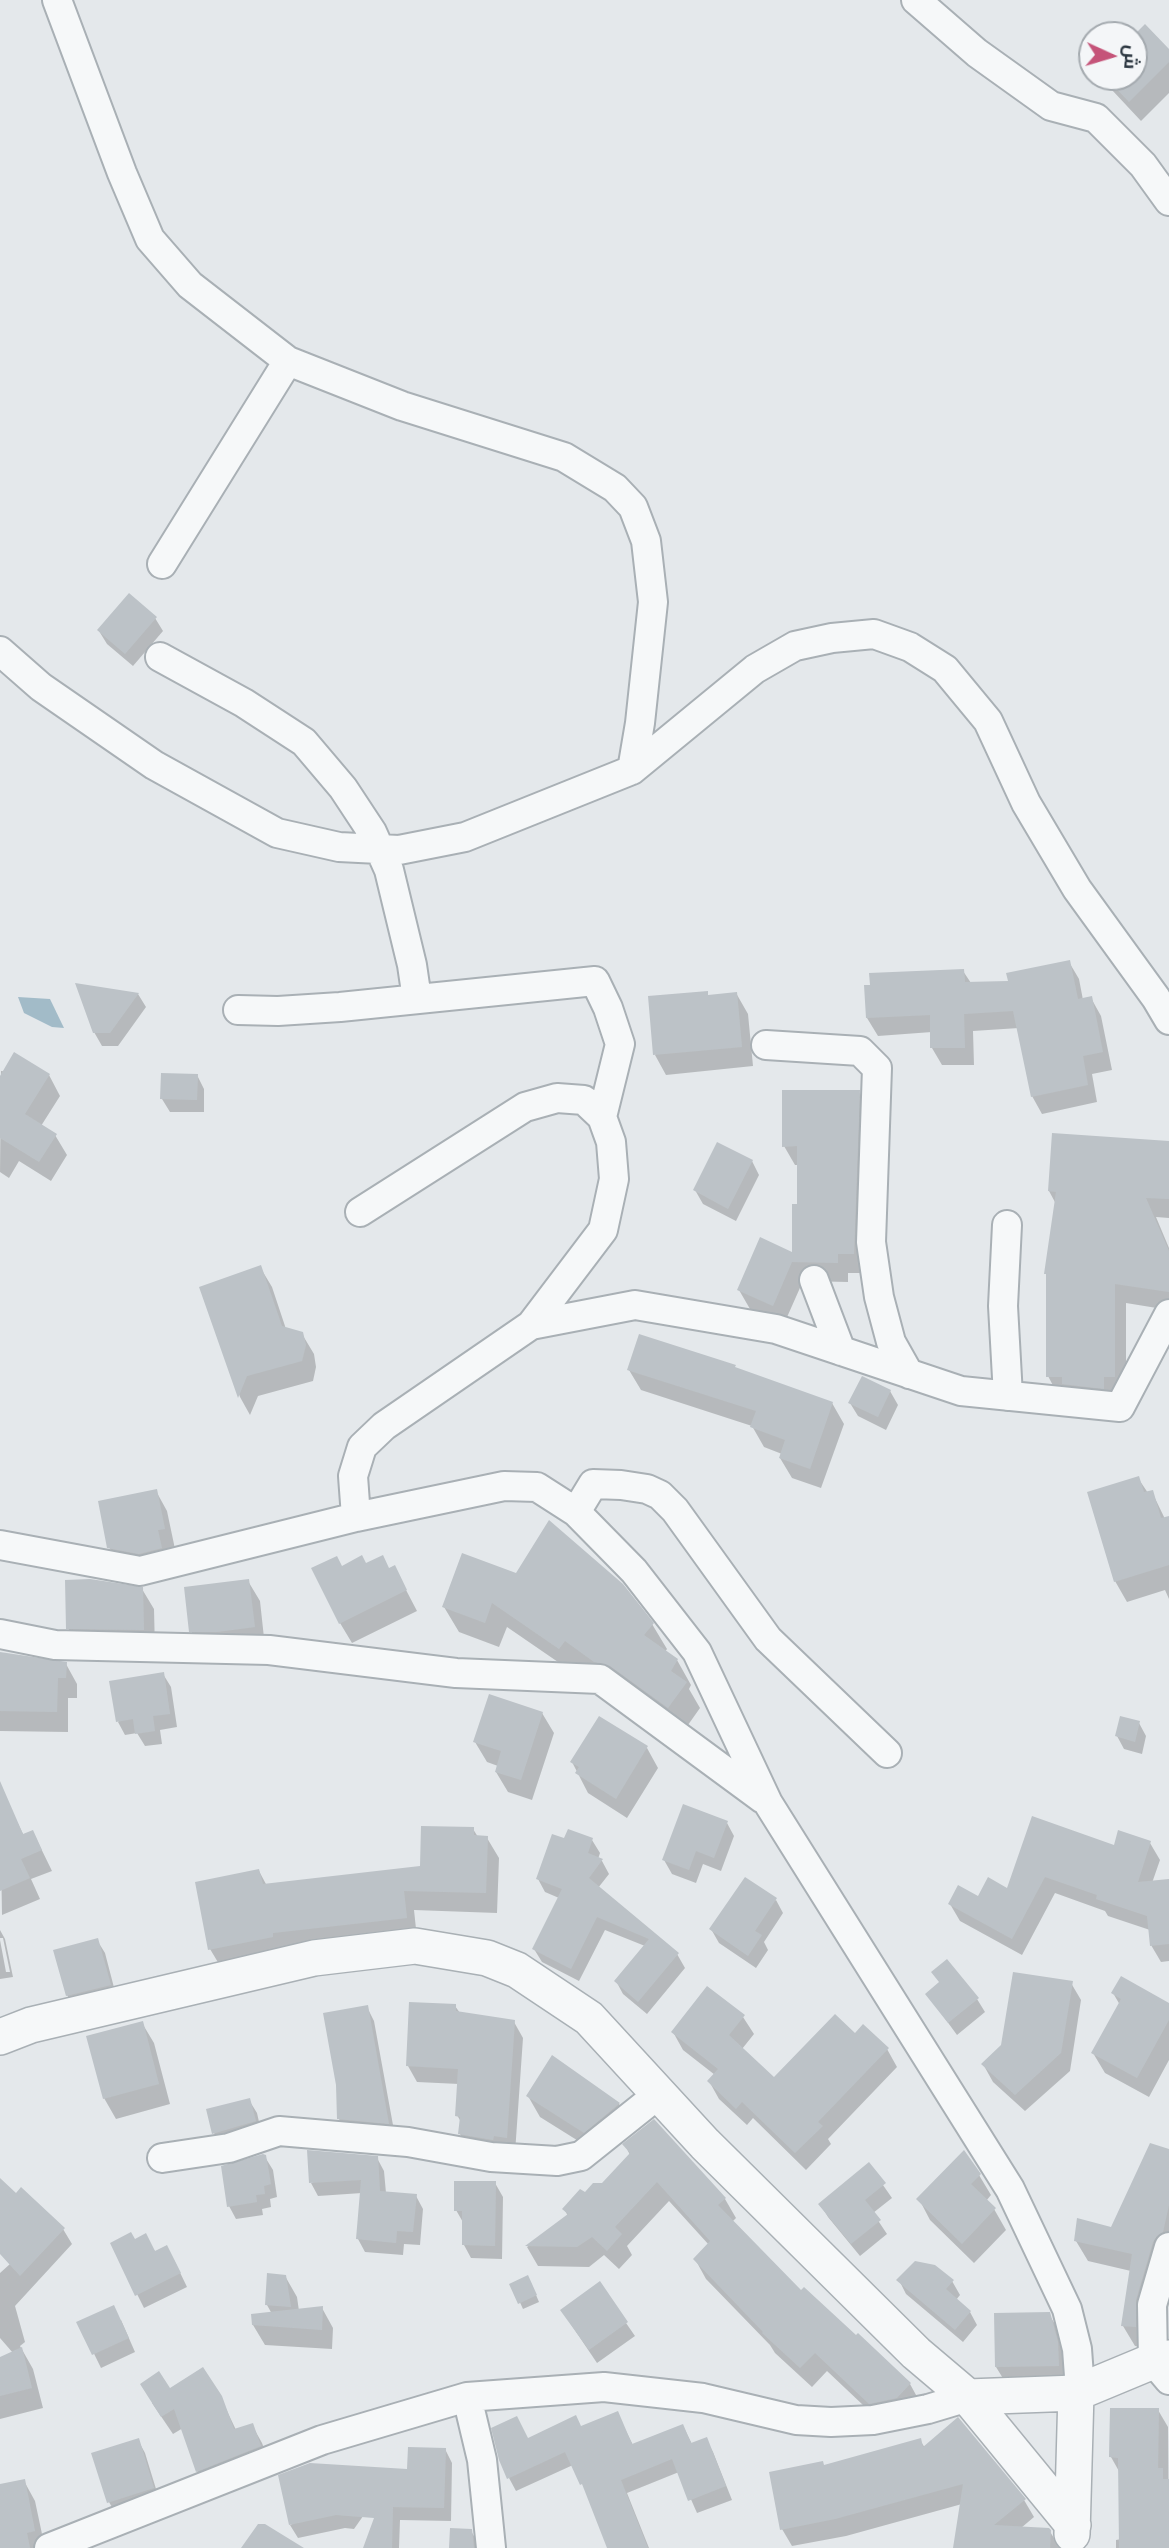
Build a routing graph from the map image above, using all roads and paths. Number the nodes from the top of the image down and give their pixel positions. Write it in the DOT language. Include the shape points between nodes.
graph roads {
  1 [pos="57,0"];
  2 [pos="916,0"];
  3 [pos="1169,201"];
  4 [pos="288,361"];
  5 [pos="162,565"];
  6 [pos="0,651"];
  7 [pos="160,657"];
  8 [pos="632,770"];
  9 [pos="380,849"];
  10 [pos="417,999"];
  11 [pos="239,1010"];
  12 [pos="1169,1020"];
  13 [pos="766,1045"];
  14 [pos="602,1117"];
  15 [pos="360,1212"];
  16 [pos="1007,1225"];
  17 [pos="814,1280"];
  18 [pos="1169,1314"];
  19 [pos="531,1325"];
  20 [pos="841,1351"];
  21 [pos="909,1374"];
  22 [pos="1008,1396"];
  23 [pos="576,1512"];
  24 [pos="356,1517"];
  25 [pos="0,1545"];
  26 [pos="0,1634"];
  27 [pos="887,1753"];
  28 [pos="768,1803"];
  29 [pos="10,2029"];
  30 [pos="660,2093"];
  31 [pos="162,2158"];
  32 [pos="1169,2246"];
  33 [pos="1164,2367"];
  34 [pos="1076,2393"];
  35 [pos="467,2397"];
  36 [pos="968,2397"];
  37 [pos="1072,2537"];
  38 [pos="49,2548"];
  39 [pos="491,2548"];
  1 -- 4 [label="street" via="150,239 190,285"];
  2 -- 3 [label="street" via="977,53 1051,106 1096,118 1143,165"];
  4 -- 5 [label="street"];
  4 -- 8 [label="street" via="402,406 564,457 615,488 633,507 646,541 653,602"];
  6 -- 9 [label="street" via="41,687 154,765 277,833 339,847"];
  7 -- 9 [label="street" via="304,742 343,788"];
  8 -- 9 [label="street" via="465,837 399,850"];
  8 -- 12 [label="street" via="755,669 795,646 874,634 910,647 945,669 988,721 1027,803 1077,889"];
  9 -- 10 [label="street" via="389,870"];
  10 -- 11 [label="street"];
  10 -- 14 [label="street" via="595,981 621,1044"];
  13 -- 21 [label="street" via="860,1051 877,1068 871,1242 891,1342"];
  14 -- 15 [label="street" via="584,1100 557,1098 525,1107"];
  14 -- 19 [label="street" via="611,1142 614,1179 603,1230"];
  16 -- 22 [label="street" via="1003,1306"];
  17 -- 20 [label="street"];
  18 -- 22 [label="street" via="1120,1406"];
  19 -- 20 [label="street" via="635,1305 776,1329"];
  19 -- 24 [label="street" via="384,1426 362,1447 353,1476"];
  20 -- 21 [label="street"];
  21 -- 22 [label="street" via="961,1391"];
  23 -- 24 [label="street" via="537,1487 504,1486"];
  23 -- 27 [label="street" via="593,1484 647,1489 660,1495 768,1639"];
  23 -- 28 [label="street" via="634,1571 697,1652"];
  24 -- 25 [label="street" via="140,1571"];
  26 -- 28 [label="street" via="55,1645 269,1650 456,1672 600,1679"];
  28 -- 34 [label="street" via="1010,2189 1067,2309 1077,2349"];
  29 -- 30 [label="street" via="314,1958 415,1946 487,1958 517,1970 589,2018"];
  30 -- 31 [label="street" via="581,2155 557,2161 279,2131 229,2148"];
  30 -- 36 [label="street" via="705,2144 897,2334"];
  32 -- 33 [label="street" via="1152,2305"];
  33 -- 34 [label="street"];
  34 -- 36 [label="street"];
  34 -- 37 [label="street"];
  35 -- 36 [label="street" via="604,2387 703,2398 796,2420 831,2422 873,2420"];
  35 -- 38 [label="street" via="322,2440"];
  35 -- 39 [label="street" via="482,2460"];
  36 -- 37 [label="street"];
}
